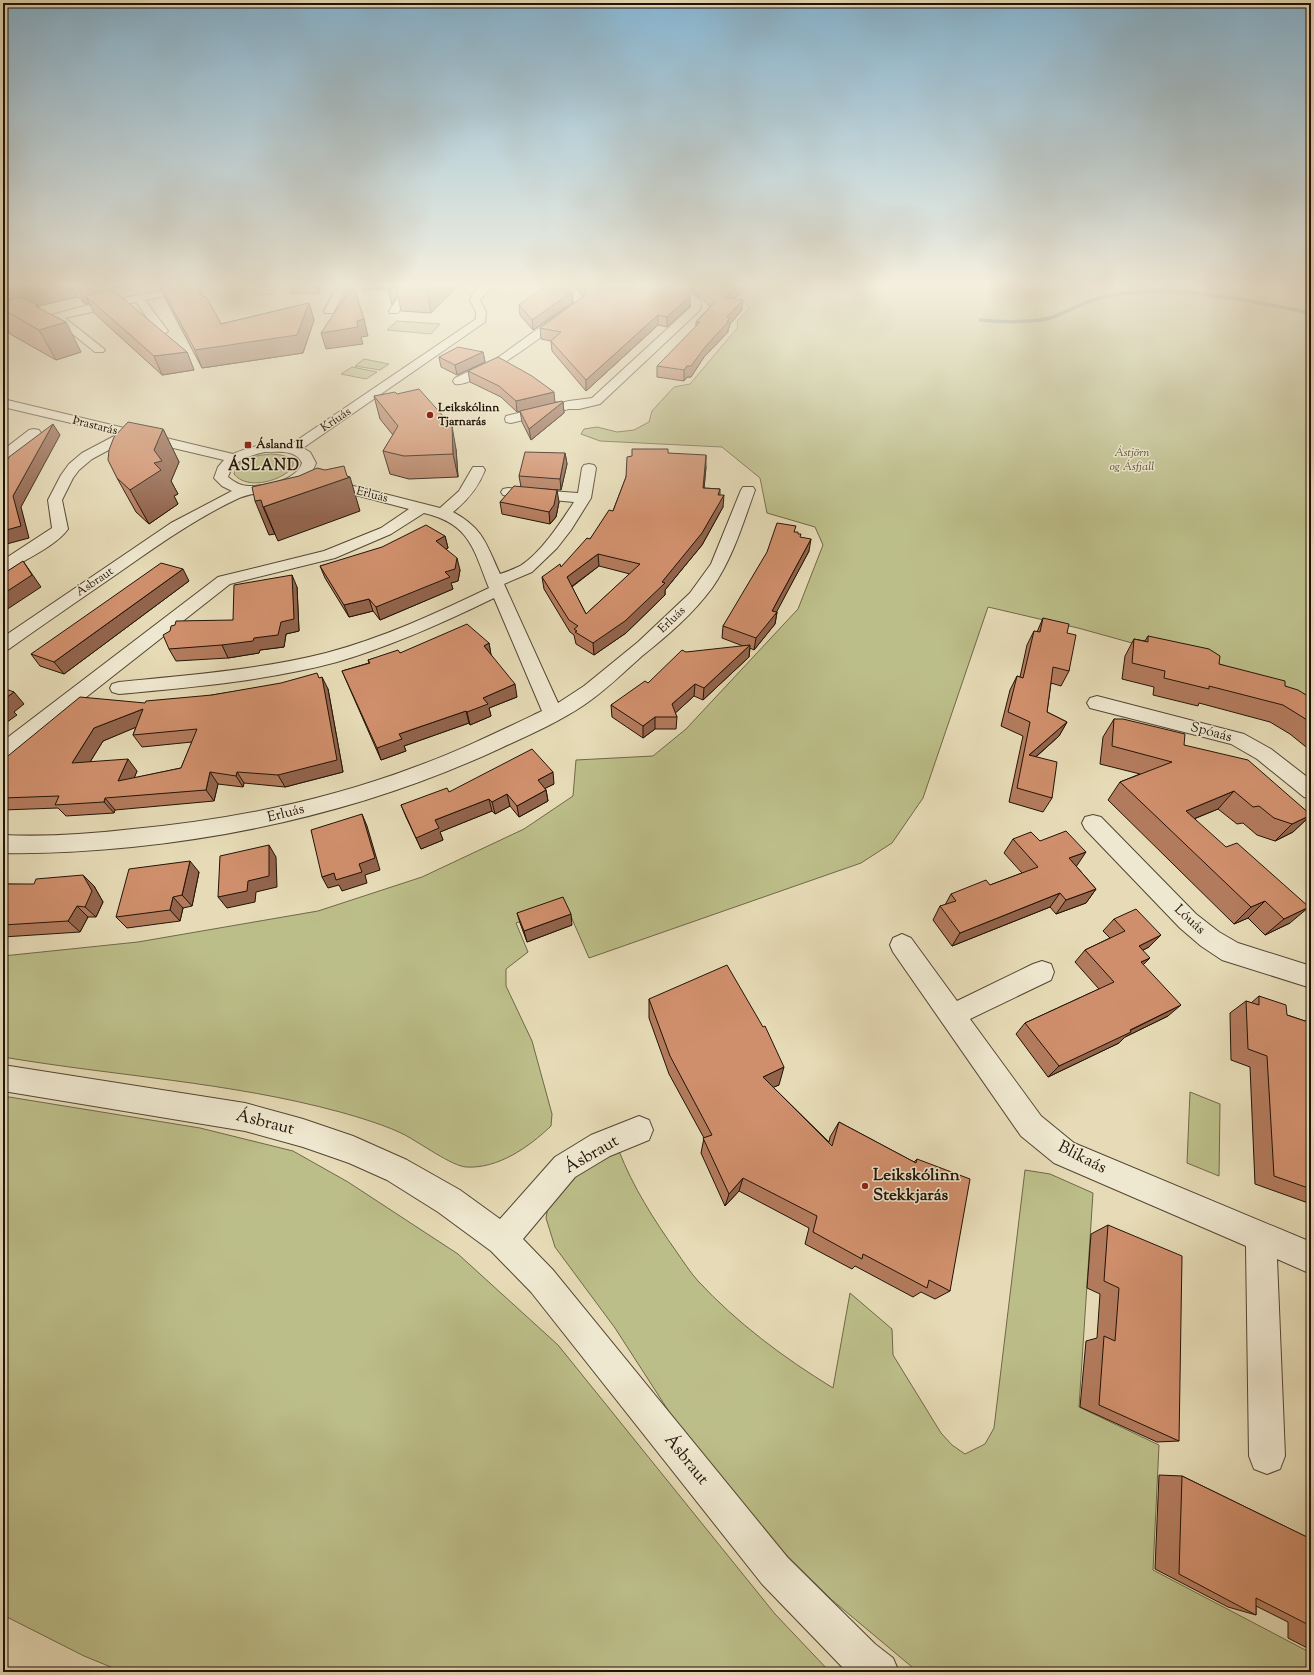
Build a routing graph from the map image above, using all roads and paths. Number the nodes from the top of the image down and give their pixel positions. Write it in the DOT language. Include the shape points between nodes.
graph roads {
  1 [pos="421,361"];
  2 [pos="500,361"];
  3 [pos="639,361"];
  4 [pos="514,369"];
  5 [pos="459,381"];
  6 [pos="3,403"];
  7 [pos="511,419"];
  8 [pos="34,433"];
  9 [pos="128,434"];
  10 [pos="293,449"];
  11 [pos="3,456"];
  12 [pos="234,458"];
  13 [pos="589,468"];
  14 [pos="478,470"];
  15 [pos="299,476"];
  16 [pos="221,478"];
  17 [pos="248,490"];
  18 [pos="748,490"];
  19 [pos="508,492"];
  20 [pos="584,498"];
  21 [pos="422,507"];
  22 [pos="443,513"];
  23 [pos="186,519"];
  24 [pos="3,567"];
  25 [pos="497,586"];
  26 [pos="3,645"];
  27 [pos="119,688"];
  28 [pos="1097,703"];
  29 [pos="553,714"];
  30 [pos="3,752"];
  31 [pos="1311,792"];
  32 [pos="1093,824"];
  33 [pos="3,844"];
  34 [pos="902,945"];
  35 [pos="1042,972"];
  36 [pos="1311,977"];
  37 [pos="951,1016"];
  38 [pos="3,1078"];
  39 [pos="639,1130"];
  40 [pos="1261,1238"];
  41 [pos="502,1240"];
  42 [pos="1311,1258"];
  43 [pos="1267,1456"];
  44 [pos="879,1672"];
  1 -- 10 [label="street, Kríuás"];
  2 -- 4 [label="street"];
  2 -- 5 [label="street"];
  3 -- 7 [label="street" via="596,401 584,405 565,401"];
  6 -- 9 [label="street, Þrastarás"];
  8 -- 11 [label="street"];
  9 -- 12 [label="street, Þrastarás"];
  9 -- 24 [label="street" via="86,456 74,467 55,500 60,529"];
  10 -- 12 [label="street" via="270,448"];
  10 -- 15 [label="street" via="302,452 309,463"];
  12 -- 16 [label="street, Ásbraut" via="225,465"];
  13 -- 20 [label="street"];
  14 -- 22 [label="street" via="473,484 463,498"];
  15 -- 17 [label="street" via="276,487"];
  15 -- 21 [label="street, Erluás"];
  16 -- 17 [label="street" via="231,486"];
  16 -- 23 [label="street, Ásbraut"];
  17 -- 23 [label="street, Ásbraut"];
  18 -- 29 [label="street, Erluás" via="723,555 706,585 674,620 595,688"];
  19 -- 20 [label="street"];
  20 -- 25 [label="street" via="566,527 546,550 526,569"];
  21 -- 22 [label="street, Erluás"];
  21 -- 30 [label="street" via="386,531 329,555 224,580"];
  22 -- 25 [label="street, Erluás" via="463,524 475,536"];
  23 -- 26 [label="street, Ásbraut"];
  25 -- 27 [label="street" via="410,631 331,657 251,673"];
  25 -- 29 [label="street, Erluás"];
  28 -- 31 [label="street, Spóaás" via="1237,739 1264,754"];
  29 -- 33 [label="street, Erluás" via="435,769 338,800 255,822 171,836 88,842"];
  32 -- 36 [label="street, Lóuás" via="1188,921 1210,939 1231,952"];
  34 -- 37 [label="street, Blikaás"];
  35 -- 37 [label="street"];
  37 -- 40 [label="street, Blikaás" via="1031,1126 1064,1153"];
  38 -- 41 [label="street, Ásbraut" via="245,1117 303,1133 352,1150 397,1170 449,1201"];
  39 -- 41 [label="street, Ásbraut" via="601,1145 566,1167"];
  40 -- 42 [label="street, Blikaás"];
  40 -- 43 [label="street"];
  41 -- 44 [label="street, Ásbraut" via="542,1281 775,1571 861,1658"];
}
